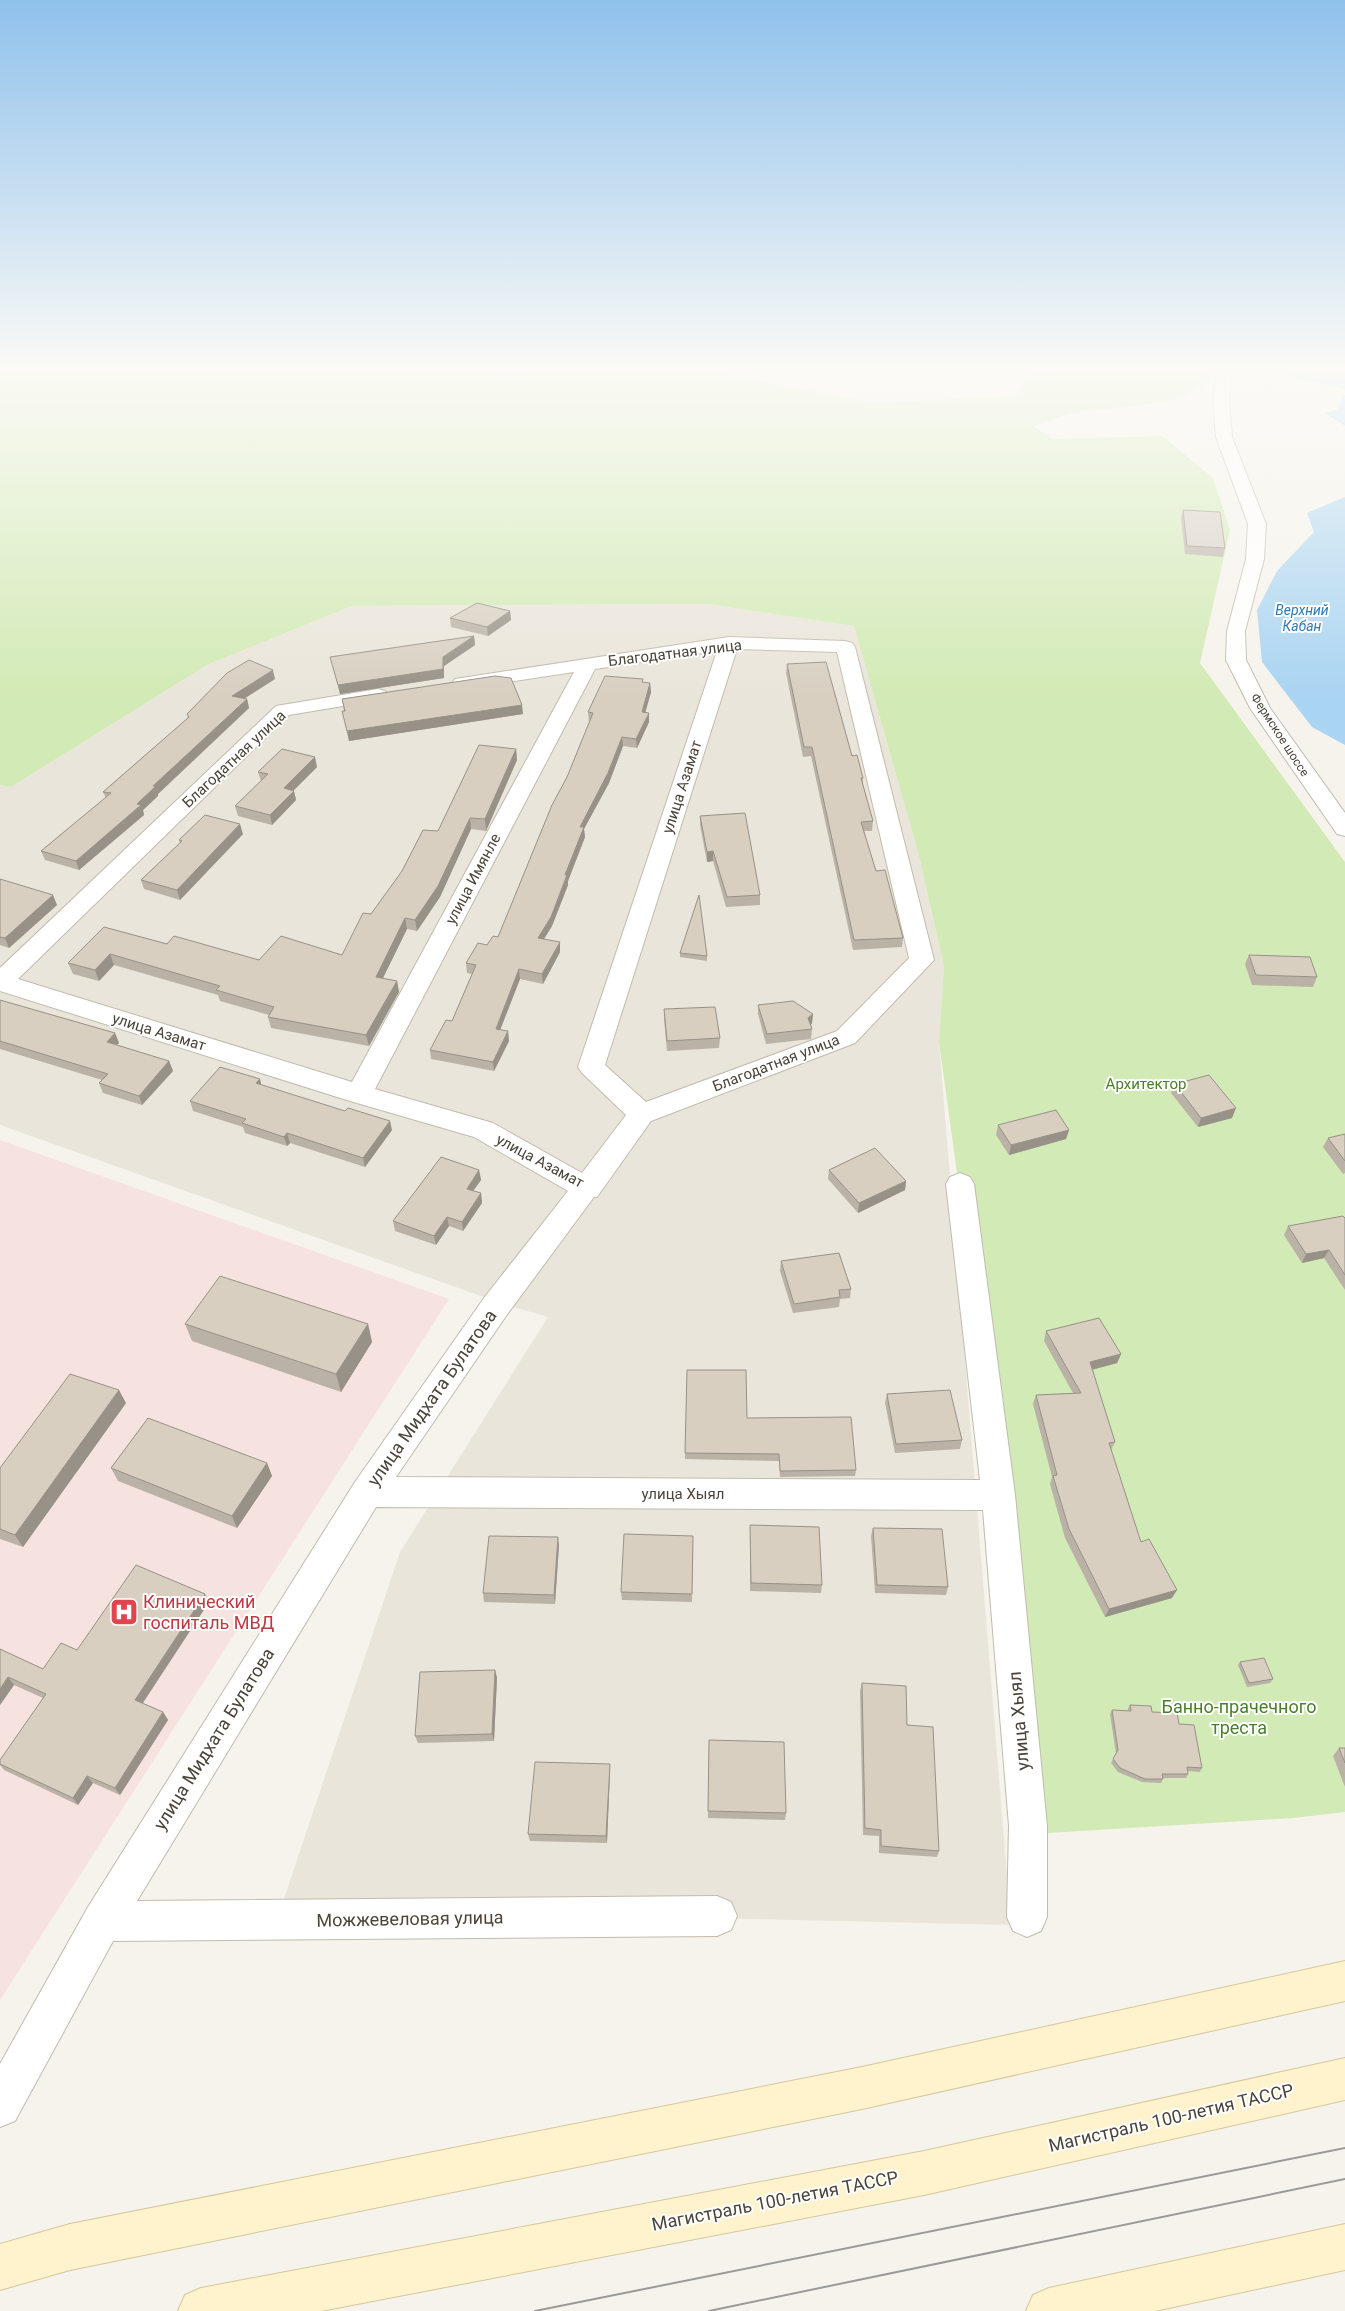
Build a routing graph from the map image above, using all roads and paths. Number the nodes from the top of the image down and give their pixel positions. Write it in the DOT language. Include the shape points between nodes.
graph roads {
  1 [pos="1240,480"];
  2 [pos="729,642"];
  3 [pos="588,664"];
  4 [pos="441,686"];
  5 [pos="401,692"];
  6 [pos="1345,830"];
  7 [pos="0,982"];
  8 [pos="359,1094"];
  9 [pos="642,1114"];
  10 [pos="960,1184"];
  11 [pos="587,1189"];
  12 [pos="367,1492"];
  13 [pos="998,1495"];
  14 [pos="717,1916"];
  15 [pos="1027,1917"];
  16 [pos="102,1921"];
  17 [pos="1345,1981"];
  18 [pos="1345,2079"];
  19 [pos="0,2106"];
  20 [pos="1345,2247"];
  21 [pos="0,2268"];
  22 [pos="202,2311"];
  23 [pos="1049,2311"];
  1 -- 6 [label="street, Фермское шоссе" via="1257,524 1255,559 1236,631 1236,660 1260,708"];
  2 -- 3 [label="street, Благодатная улица"];
  2 -- 9 [label="street, улица Азамат" via="591,1067"];
  2 -- 9 [label="street, Благодатная улица" via="845,647 922,960 846,1037"];
  3 -- 4 [label="street, Благодатная улица"];
  3 -- 8 [label="street, улица Имянле"];
  5 -- 7 [label="street, Благодатная улица" via="283,710"];
  7 -- 8 [label="street, улица Азамат"];
  8 -- 11 [label="street, улица Азамат" via="483,1130"];
  9 -- 11 [label="street, улица Азамат"];
  10 -- 13 [label="street, улица Хыял"];
  11 -- 12 [label="street, улица Мидхата Булатова" via="495,1307"];
  12 -- 13 [label="street, улица Хыял"];
  12 -- 16 [label="street, улица Мидхата Булатова"];
  13 -- 15 [label="street, улица Хыял" via="1028,1826"];
  14 -- 16 [label="street, Можжевеловая улица"];
  16 -- 19 [label="street, улица Мидхата Булатова"];
  17 -- 21 [label="main road" via="862,2088 70,2247"];
  18 -- 22 [label="main road, Магистраль 100-летия ТАССР" via="924,2173"];
  20 -- 23 [label="main road"];
}
